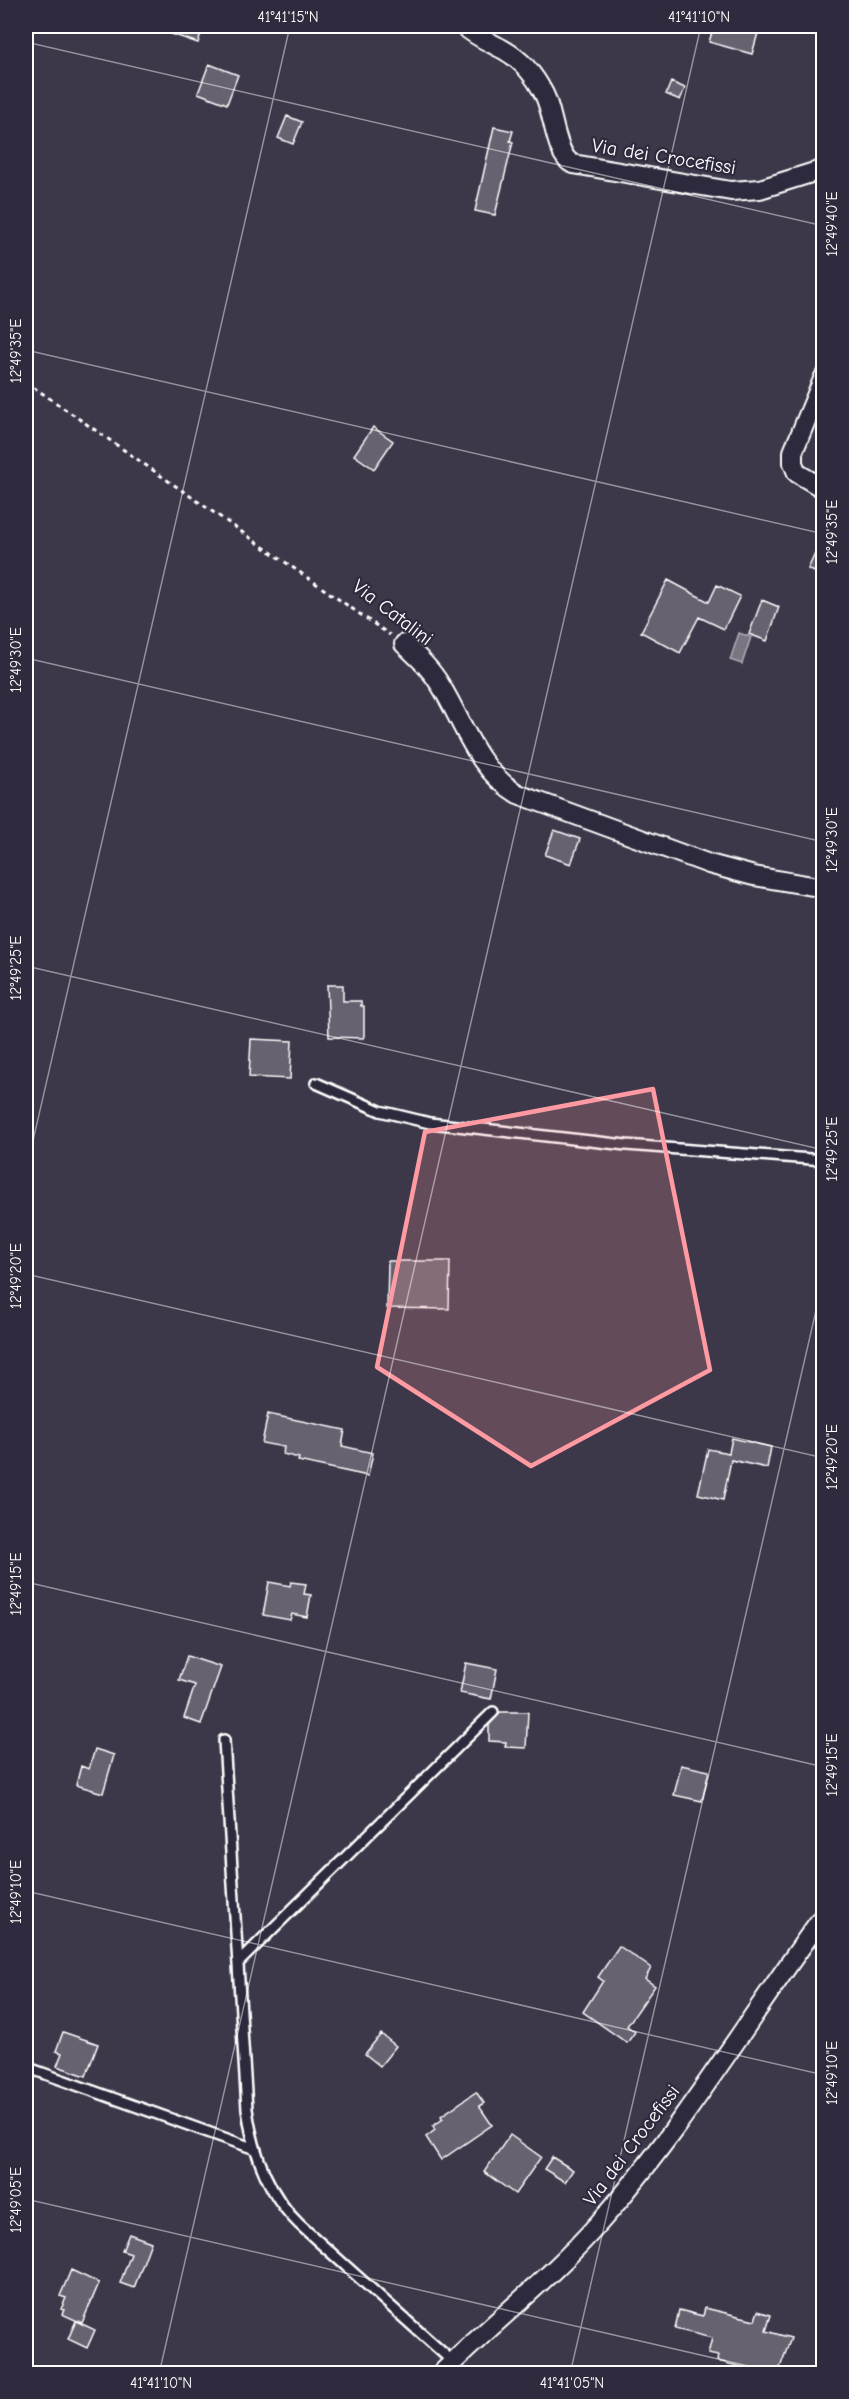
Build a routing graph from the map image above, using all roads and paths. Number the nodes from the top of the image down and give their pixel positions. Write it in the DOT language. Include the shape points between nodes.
graph roads {
  1 [pos="464,26"];
  2 [pos="824,169"];
  3 [pos="824,377"];
  4 [pos="26,382"];
  5 [pos="824,489"];
  6 [pos="404,644"];
  7 [pos="824,888"];
  8 [pos="316,1083"];
  9 [pos="824,1160"];
  10 [pos="493,1712"];
  11 [pos="224,1740"];
  12 [pos="824,1915"];
  13 [pos="239,1962"];
  14 [pos="26,2067"];
  15 [pos="255,2149"];
  16 [pos="447,2368"];
  1 -- 2 [label="street, Via dei Crocefissi" via="527,68 549,103 562,156 573,164 731,191 760,189"];
  3 -- 5 [label="street" via="793,457 797,473"];
  4 -- 6 [label="path, Via Catalini"];
  6 -- 7 [label="street, Via Catalini" via="440,683 480,758 518,794 708,864"];
  8 -- 9 [label="lane" via="380,1111 430,1123 615,1144"];
  10 -- 13 [label="lane"];
  11 -- 13 [label="lane"];
  12 -- 16 [label="street, Via dei Crocefissi" via="622,2197 560,2265"];
  13 -- 15 [label="lane" via="247,2109"];
  14 -- 15 [label="lane"];
  15 -- 16 [label="lane" via="272,2191 291,2217"];
}
